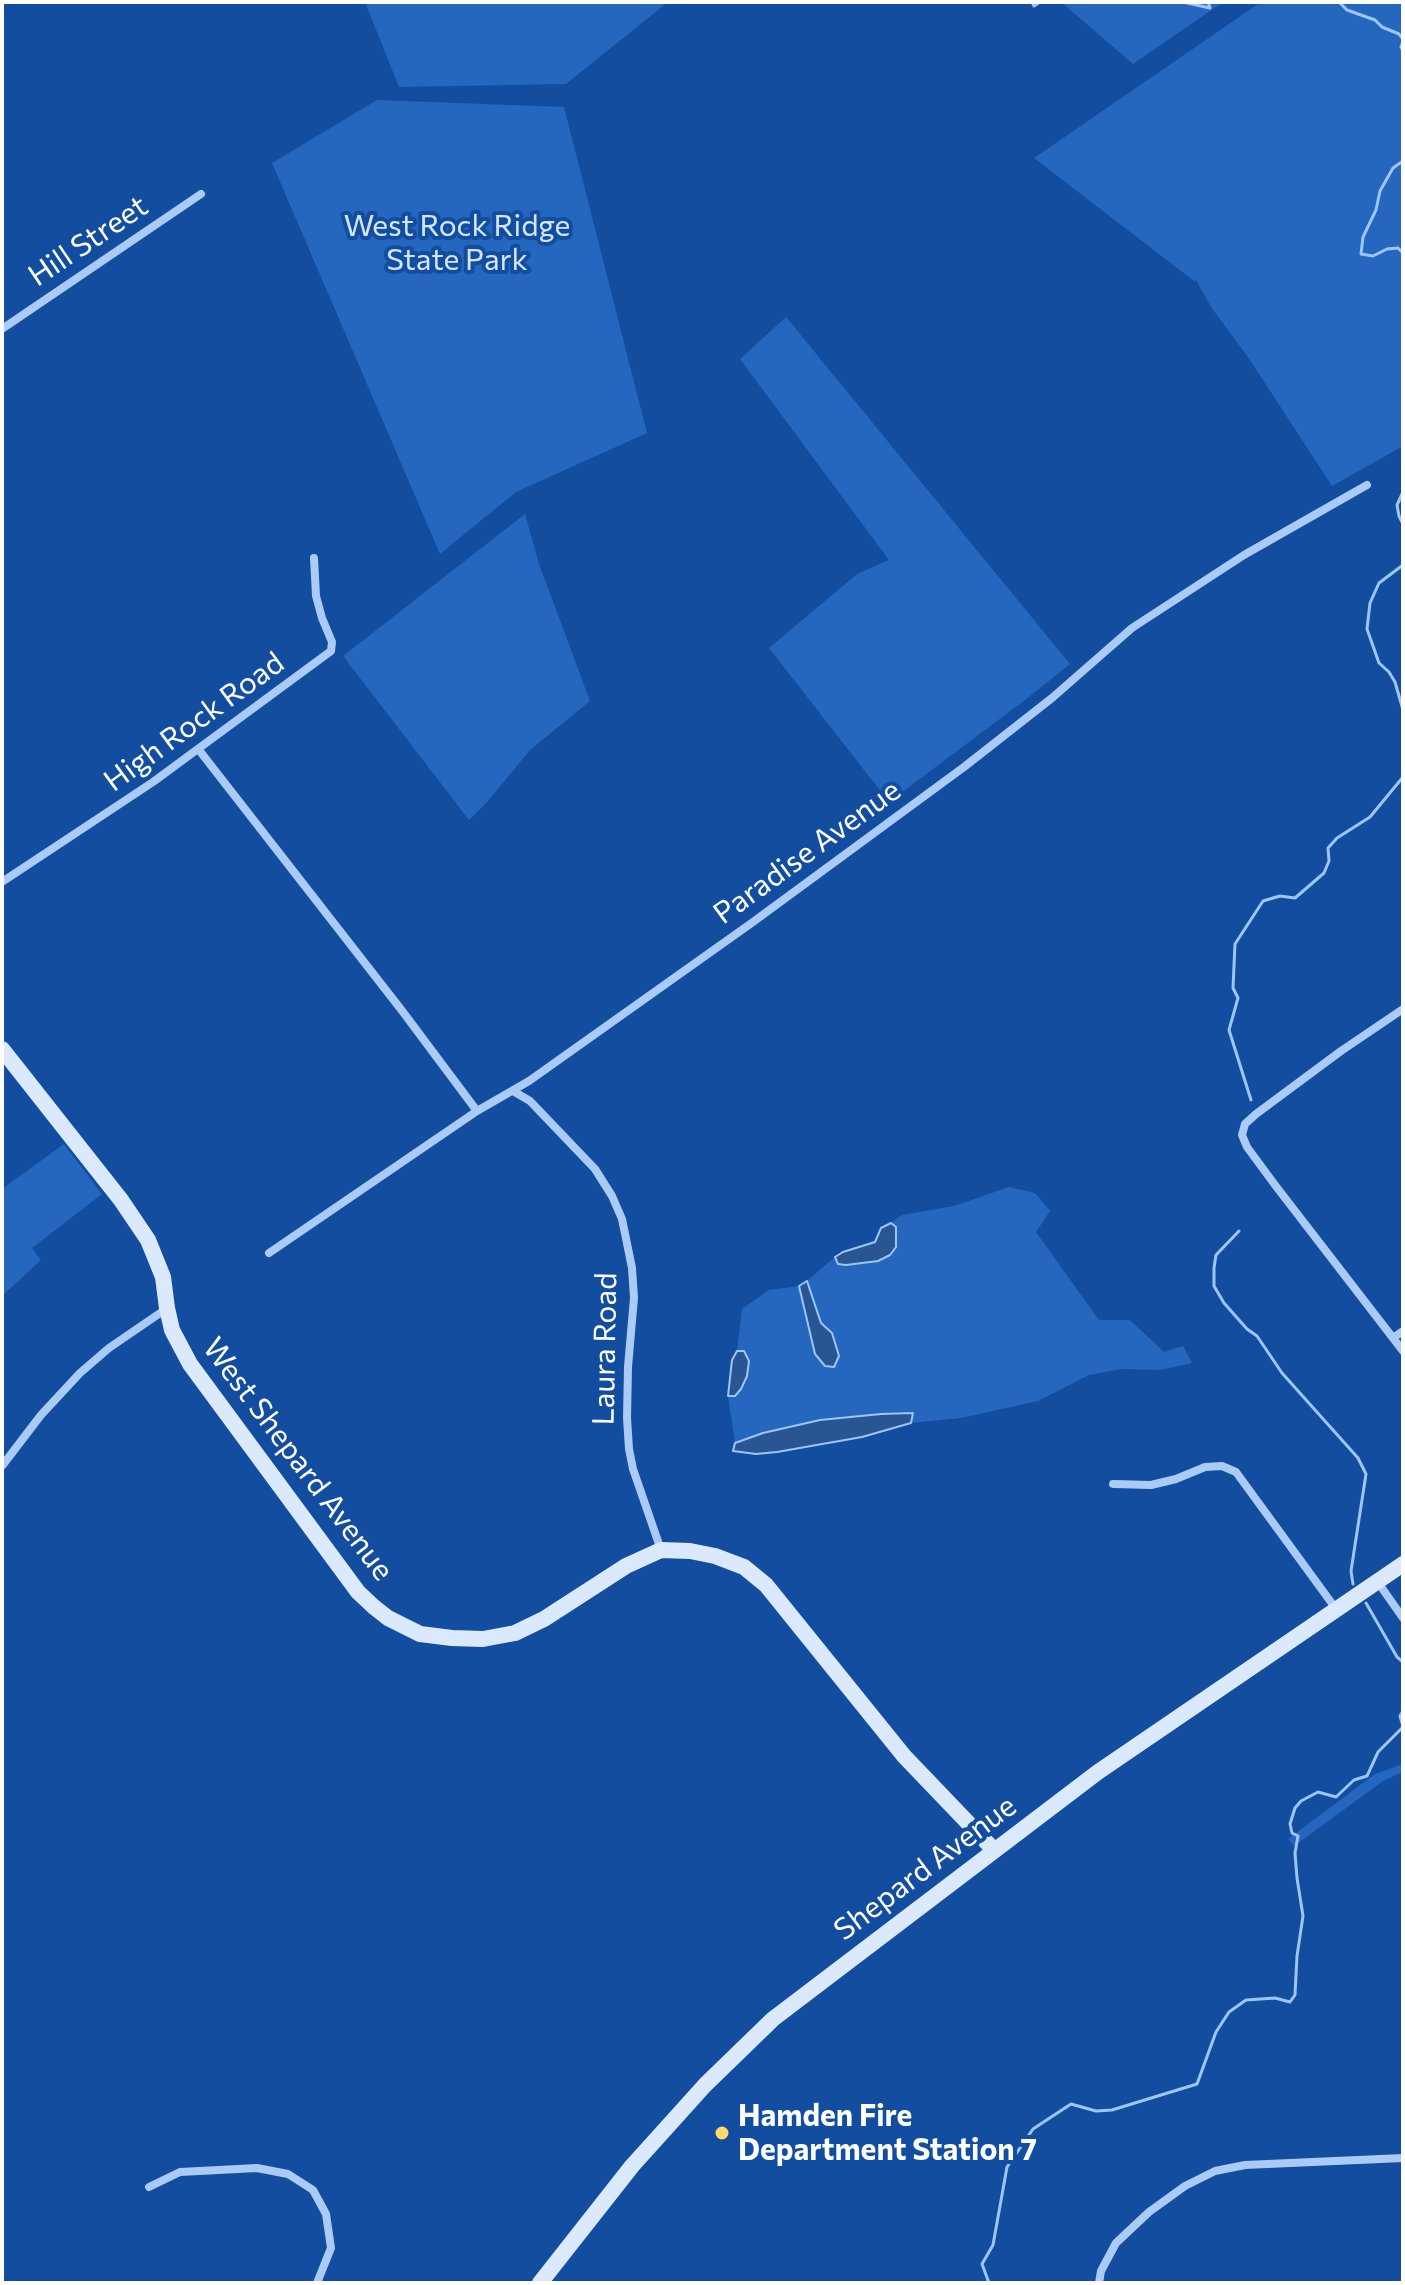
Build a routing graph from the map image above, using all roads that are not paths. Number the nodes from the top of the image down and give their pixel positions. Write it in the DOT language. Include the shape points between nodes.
graph roads {
  1 [pos="201,194"];
  2 [pos="2,329"];
  3 [pos="1367,485"];
  4 [pos="314,558"];
  5 [pos="199,750"];
  6 [pos="2,882"];
  7 [pos="1403,1009"];
  8 [pos="2,1049"];
  9 [pos="513,1091"];
  10 [pos="477,1111"];
  11 [pos="269,1253"];
  12 [pos="167,1308"];
  13 [pos="1403,1331"];
  14 [pos="1393,1338"];
  15 [pos="1403,1351"];
  16 [pos="2,1466"];
  17 [pos="1113,1484"];
  18 [pos="661,1550"];
  19 [pos="1403,1564"];
  20 [pos="1377,1581"];
  21 [pos="1336,1609"];
  22 [pos="1403,1618"];
  23 [pos="994,1850"];
  24 [pos="1403,2158"];
  25 [pos="149,2187"];
  26 [pos="317,2283"];
  27 [pos="540,2283"];
  28 [pos="1099,2283"];
  1 -- 2 [label="street, Hill Street"];
  3 -- 9 [label="street, Paradise Avenue" via="1244,555 1132,628 1052,698 915,803"];
  4 -- 5 [label="street, High Rock Road" via="316,596 331,651"];
  5 -- 6 [label="street, High Rock Road"];
  5 -- 10 [label="street"];
  7 -- 14 [label="street" via="1256,1114 1242,1135"];
  8 -- 12 [label="street, West Shepard Avenue" via="148,1240 163,1277"];
  9 -- 10 [label="street, Paradise Avenue"];
  9 -- 18 [label="street, Laura Road" via="530,1101 595,1169 622,1219 634,1298 629,1449"];
  10 -- 11 [label="street, Paradise Avenue"];
  12 -- 16 [label="street" via="80,1373"];
  12 -- 18 [label="street, West Shepard Avenue" via="190,1364 358,1592 388,1618 420,1634 483,1639 515,1633"];
  13 -- 14 [label="street"];
  14 -- 15 [label="street"];
  17 -- 21 [label="street" via="1151,1485 1205,1467 1236,1472"];
  18 -- 23 [label="street, West Shepard Avenue" via="715,1556 744,1567 766,1585 904,1756"];
  19 -- 20 [label="street, Shepard Avenue"];
  20 -- 21 [label="street, Shepard Avenue"];
  20 -- 22 [label="street"];
  21 -- 23 [label="street, Shepard Avenue" via="1109,1764"];
  23 -- 27 [label="street, Shepard Avenue" via="762,2029 632,2166"];
  24 -- 28 [label="street" via="1215,2171 1149,2212 1116,2243"];
  25 -- 26 [label="street" via="180,2172 257,2168 288,2174 313,2190 326,2214 331,2248"];
}
